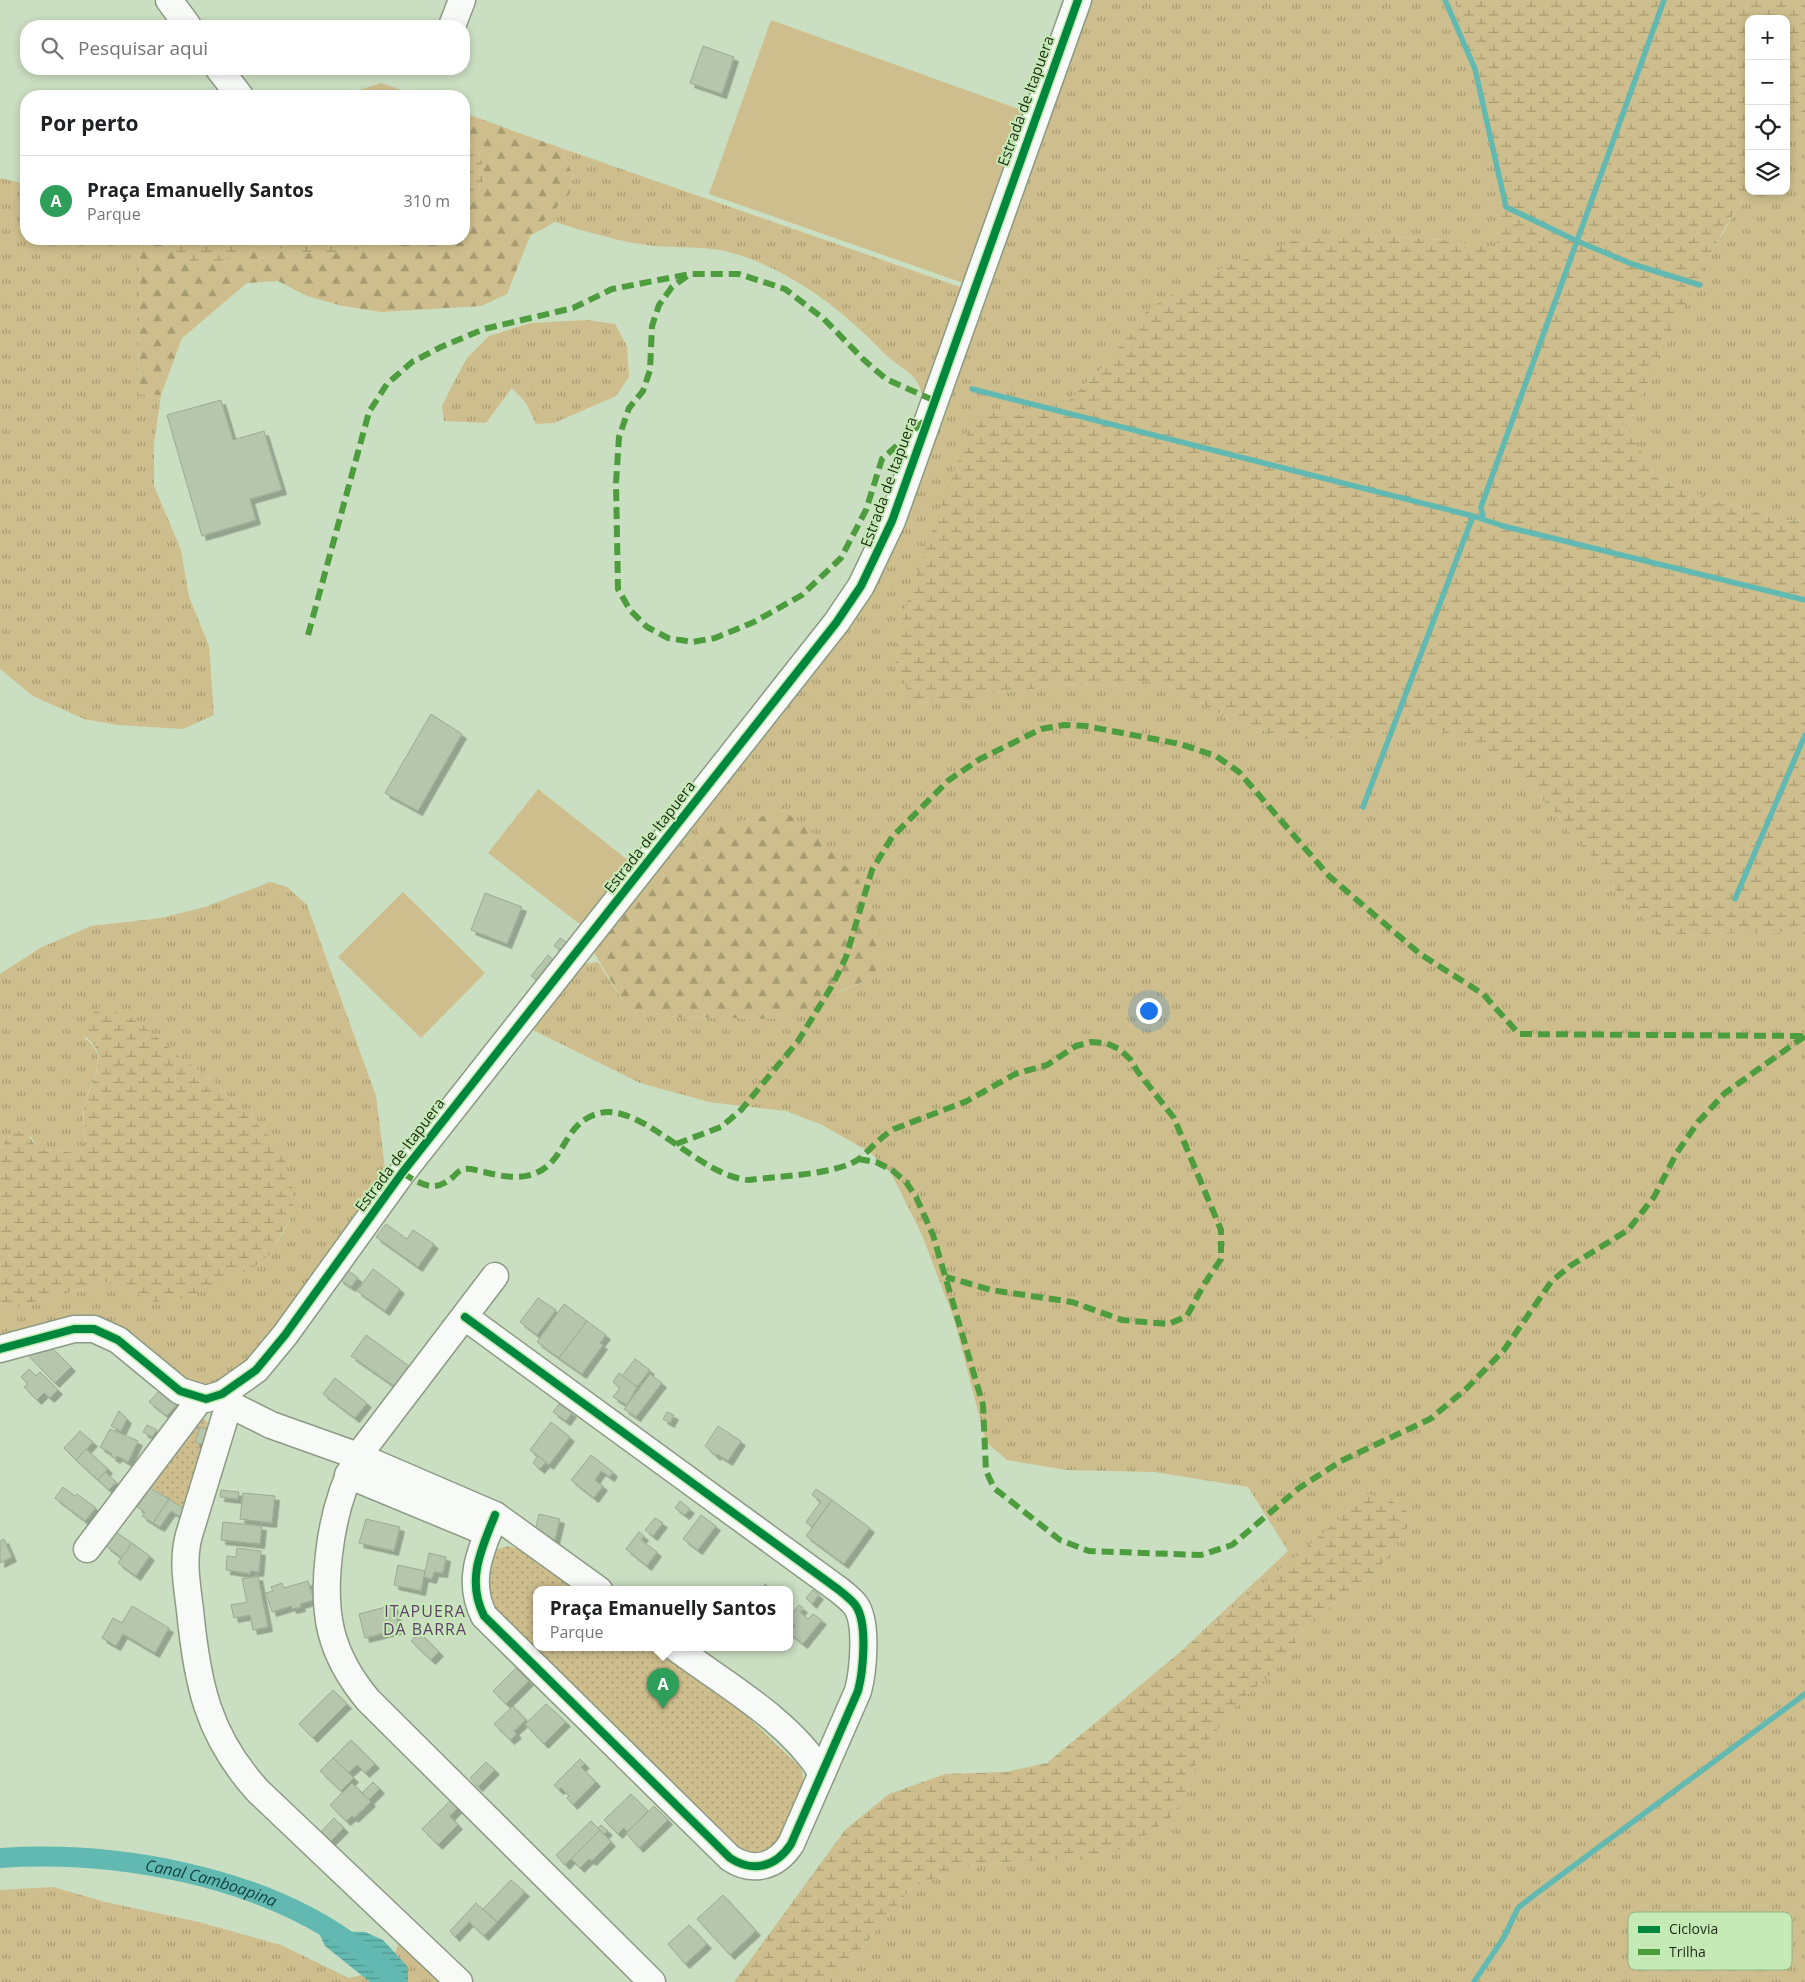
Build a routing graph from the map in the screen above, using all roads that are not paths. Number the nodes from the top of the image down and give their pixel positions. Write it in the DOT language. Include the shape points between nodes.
graph roads {
  1 [pos="169,0"];
  2 [pos="462,0"];
  3 [pos="1078,0"];
  4 [pos="184,20"];
  5 [pos="454,20"];
  6 [pos="224,75"];
  7 [pos="235,90"];
  8 [pos="495,1276"];
  9 [pos="465,1317"];
  10 [pos="0,1349"];
  11 [pos="218,1399"];
  12 [pos="353,1465"];
  13 [pos="491,1524"];
  14 [pos="87,1549"];
  15 [pos="592,1586"];
  16 [pos="680,1651"];
  17 [pos="822,1773"];
  18 [pos="459,1982"];
  19 [pos="652,1982"];
  1 -- 4 [label="street"];
  2 -- 5 [label="street"];
  3 -- 11 [label="street, Estrada de Itapuera" via="892,521 861,586 836,623 402,1173 274,1350 244,1380"];
  6 -- 7 [label="street"];
  8 -- 9 [label="street"];
  9 -- 12 [label="street"];
  9 -- 17 [label="street" via="840,1590 857,1607 862,1627 861,1680"];
  10 -- 11 [label="street" via="74,1330 94,1329 118,1340 180,1391"];
  11 -- 12 [label="street"];
  11 -- 14 [label="street"];
  11 -- 18 [label="street" via="185,1553 195,1662 210,1715 234,1760 258,1791"];
  12 -- 13 [label="street"];
  12 -- 19 [label="street" via="332,1523 325,1589 330,1629 348,1674 368,1700"];
  13 -- 15 [label="street"];
  13 -- 17 [label="street" via="474,1582 484,1616 730,1858 753,1867 762,1867 779,1859 791,1844"];
  16 -- 17 [label="street" via="786,1729"];
}
